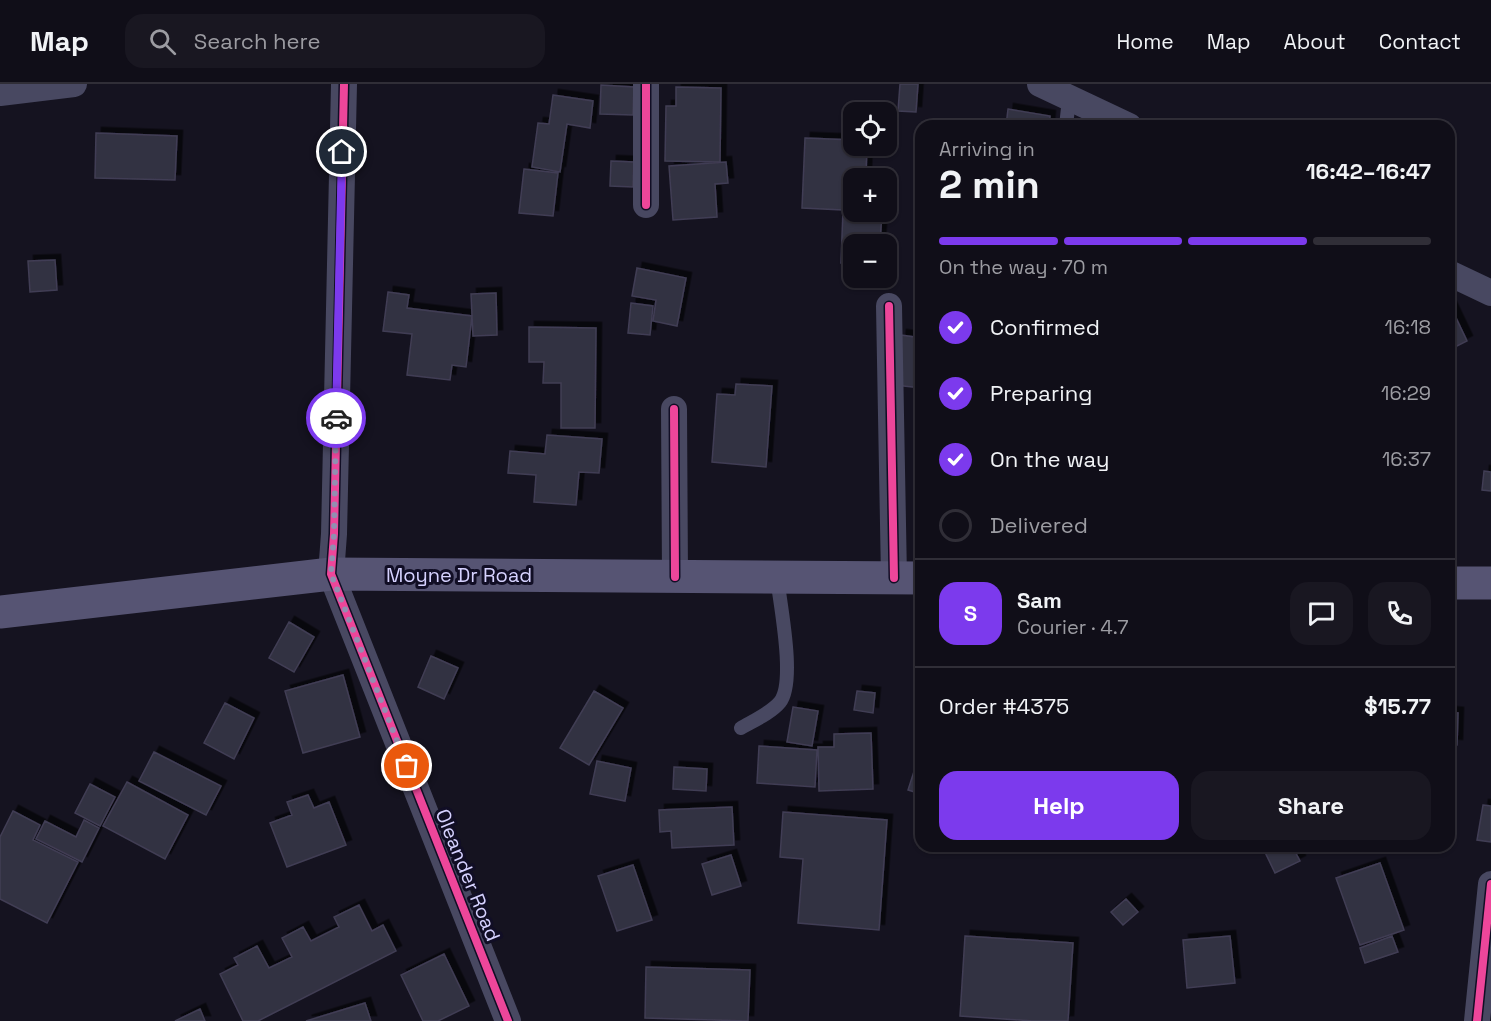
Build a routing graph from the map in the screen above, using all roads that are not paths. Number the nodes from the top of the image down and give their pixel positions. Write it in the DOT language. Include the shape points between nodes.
graph roads {
  1 [pos="74,84"];
  2 [pos="344,84"];
  3 [pos="646,84"];
  4 [pos="1040,84"];
  5 [pos="0,93"];
  6 [pos="1069,99"];
  7 [pos="1067,120"];
  8 [pos="1116,120"];
  9 [pos="646,205"];
  10 [pos="1455,276"];
  11 [pos="1491,293"];
  12 [pos="889,306"];
  13 [pos="674,408"];
  14 [pos="331,574"];
  15 [pos="675,577"];
  16 [pos="777,577"];
  17 [pos="908,578"];
  18 [pos="1455,583"];
  19 [pos="1491,583"];
  20 [pos="0,612"];
  21 [pos="741,728"];
  22 [pos="1491,885"];
  23 [pos="508,1021"];
  24 [pos="1477,1021"];
  1 -- 5 [label="street"];
  2 -- 14 [label="street"];
  3 -- 9 [label="street"];
  4 -- 6 [label="street"];
  6 -- 7 [label="lane"];
  6 -- 8 [label="street"];
  10 -- 11 [label="street"];
  12 -- 17 [label="street"];
  13 -- 15 [label="street"];
  14 -- 15 [label="main road, Moyne Dr Road"];
  14 -- 20 [label="main road, Moyne Dr Road"];
  14 -- 23 [label="street, Oleander Road"];
  15 -- 16 [label="main road, Moyne Dr Road"];
  16 -- 17 [label="main road, Moyne Dr Road"];
  16 -- 21 [label="lane" via="788,673 786,693 778,704"];
  18 -- 19 [label="main road"];
  22 -- 24 [label="street"];
}
